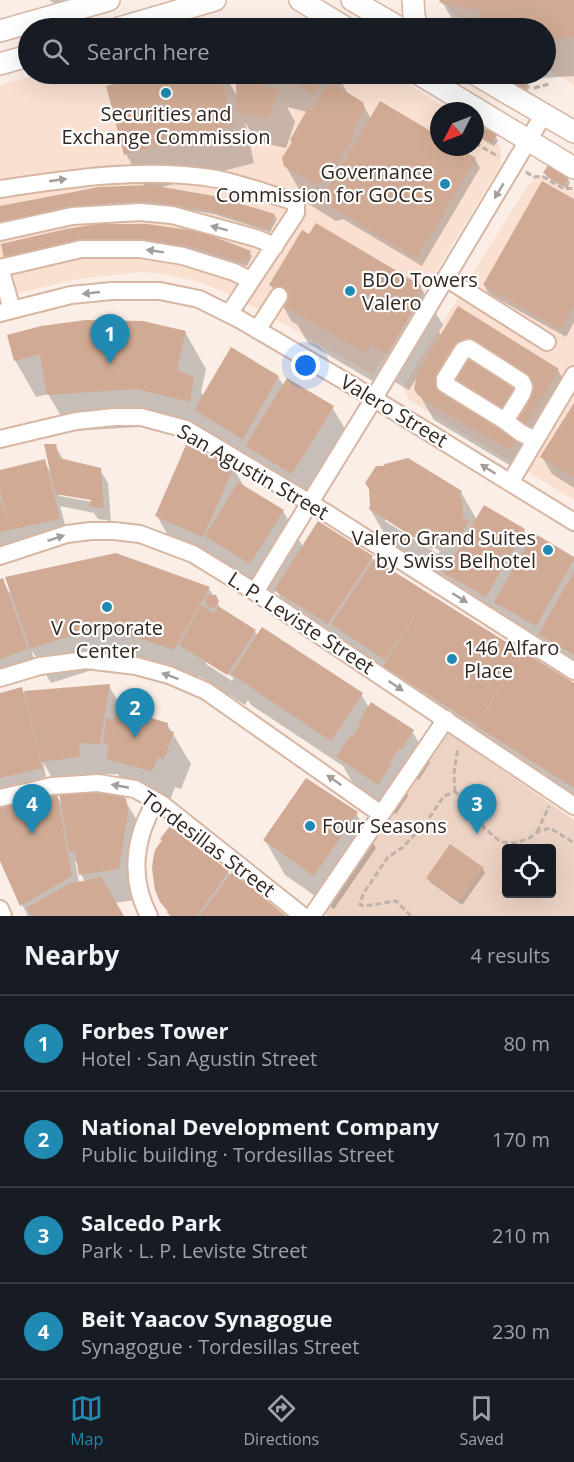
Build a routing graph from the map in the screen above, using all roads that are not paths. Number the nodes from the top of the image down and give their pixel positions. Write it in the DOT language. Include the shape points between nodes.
graph roads {
  1 [pos="109,0"];
  2 [pos="215,0"];
  3 [pos="300,0"];
  4 [pos="352,0"];
  5 [pos="413,0"];
  6 [pos="46,18"];
  7 [pos="153,18"];
  8 [pos="330,18"];
  9 [pos="383,18"];
  10 [pos="415,18"];
  11 [pos="18,26"];
  12 [pos="0,31"];
  13 [pos="18,59"];
  14 [pos="0,64"];
  15 [pos="435,84"];
  16 [pos="492,84"];
  17 [pos="544,114"];
  18 [pos="574,132"];
  19 [pos="529,141"];
  20 [pos="574,168"];
  21 [pos="0,189"];
  22 [pos="0,232"];
  23 [pos="275,246"];
  24 [pos="0,268"];
  25 [pos="446,279"];
  26 [pos="250,280"];
  27 [pos="279,296"];
  28 [pos="6,311"];
  29 [pos="229,314"];
  30 [pos="257,330"];
  31 [pos="547,342"];
  32 [pos="574,375"];
  33 [pos="374,398"];
  34 [pos="505,421"];
  35 [pos="0,439"];
  36 [pos="535,440"];
  37 [pos="510,483"];
  38 [pos="309,503"];
  39 [pos="574,522"];
  40 [pos="0,556"];
  41 [pos="255,592"];
  42 [pos="574,671"];
  43 [pos="0,678"];
  44 [pos="446,719"];
  45 [pos="0,798"];
  46 [pos="156,801"];
  47 [pos="574,806"];
  48 [pos="381,814"];
  49 [pos="0,909"];
  50 [pos="3,916"];
  51 [pos="149,916"];
  52 [pos="303,916"];
  53 [pos="312,916"];
  1 -- 6 [label="main road"];
  2 -- 7 [label="main road"];
  3 -- 8 [label="main road"];
  4 -- 9 [label="main road"];
  5 -- 10 [label="main road"];
  11 -- 12 [label="main road"];
  13 -- 14 [label="main road"];
  15 -- 19 [label="main road"];
  16 -- 17 [label="main road"];
  17 -- 18 [label="main road"];
  17 -- 19 [label="street"];
  19 -- 20 [label="main road"];
  19 -- 25 [label="street, one-way"];
  21 -- 23 [label="street, one-way" via="96,175 172,174 218,179 293,201 296,213"];
  23 -- 22 [label="street, one-way" via="172,215 141,212 72,216"];
  23 -- 26 [label="street"];
  26 -- 24 [label="street, one-way" via="183,256 140,249 81,249"];
  24 -- 28 [label="street"];
  25 -- 31 [label="street"];
  25 -- 33 [label="street"];
  26 -- 29 [label="street"];
  27 -- 30 [label="street"];
  29 -- 28 [label="street, Valero Street, one-way" via="200,299 160,291 71,295"];
  29 -- 30 [label="street, Valero Street"];
  30 -- 33 [label="street, Valero Street"];
  32 -- 36 [label="street"];
  37 -- 33 [label="street, Valero Street, one-way"];
  33 -- 38 [label="street"];
  34 -- 34 [label="street" via="525,387 469,348 463,350 445,384"];
  34 -- 36 [label="street"];
  35 -- 38 [label="street, San Agustin Street" via="76,420 141,417 186,429"];
  36 -- 37 [label="street"];
  37 -- 39 [label="street, Valero Street"];
  38 -- 41 [label="street"];
  38 -- 42 [label="street, San Agustin Street, one-way"];
  40 -- 41 [label="street, L. P. Leviste Street, one-way" via="67,534 140,534 193,554"];
  41 -- 44 [label="street, L. P. Leviste Street, one-way"];
  48 -- 43 [label="street, one-way" via="206,691 169,675 86,660 40,666"];
  44 -- 47 [label="street, L. P. Leviste Street"];
  44 -- 48 [label="street"];
  46 -- 45 [label="street, Tordesillas Street, one-way" via="135,789 98,783 52,786"];
  46 -- 51 [label="street" via="140,837 136,862 136,882"];
  46 -- 52 [label="street, Tordesillas Street"];
  48 -- 53 [label="street"];
  49 -- 50 [label="street"];
}
